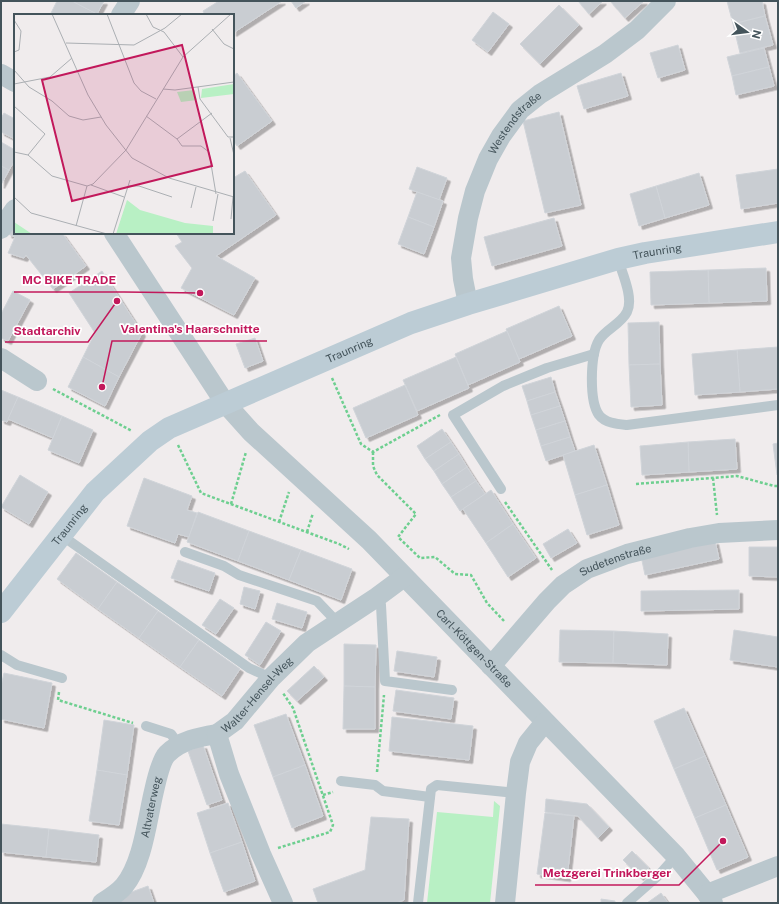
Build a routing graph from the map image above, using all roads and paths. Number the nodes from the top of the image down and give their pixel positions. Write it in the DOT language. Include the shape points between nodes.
graph roads {
  1 [pos="130,1"];
  2 [pos="666,1"];
  3 [pos="122,14"];
  4 [pos="1,74"];
  5 [pos="14,81"];
  6 [pos="14,210"];
  7 [pos="1,229"];
  8 [pos="778,232"];
  9 [pos="115,234"];
  10 [pos="618,259"];
  11 [pos="468,304"];
  12 [pos="594,354"];
  13 [pos="325,360"];
  14 [pos="2,363"];
  15 [pos="37,381"];
  16 [pos="225,403"];
  17 [pos="778,405"];
  18 [pos="453,415"];
  19 [pos="170,428"];
  20 [pos="252,432"];
  21 [pos="150,440"];
  22 [pos="373,452"];
  23 [pos="295,472"];
  24 [pos="713,478"];
  25 [pos="636,484"];
  26 [pos="778,486"];
  27 [pos="501,489"];
  28 [pos="231,504"];
  29 [pos="279,522"];
  30 [pos="778,530"];
  31 [pos="718,533"];
  32 [pos="62,535"];
  33 [pos="368,540"];
  34 [pos="185,552"];
  35 [pos="404,576"];
  36 [pos="563,585"];
  37 [pos="377,597"];
  38 [pos="1,612"];
  39 [pos="338,623"];
  40 [pos="517,636"];
  41 [pos="1,655"];
  42 [pos="491,666"];
  43 [pos="62,678"];
  44 [pos="271,678"];
  45 [pos="385,681"];
  46 [pos="452,690"];
  47 [pos="545,722"];
  48 [pos="146,726"];
  49 [pos="217,734"];
  50 [pos="179,744"];
  51 [pos="341,781"];
  52 [pos="376,785"];
  53 [pos="516,794"];
  54 [pos="430,797"];
  55 [pos="261,854"];
  56 [pos="676,856"];
  57 [pos="778,866"];
  58 [pos="710,898"];
  59 [pos="102,903"];
  60 [pos="283,903"];
  61 [pos="418,903"];
  62 [pos="505,903"];
  63 [pos="627,903"];
  1 -- 3 [label="street"];
  2 -- 11 [label="street, Westendstraße" via="627,38 540,94 520,110 501,136 475,190 468,218 461,258 462,279"];
  4 -- 5 [label="street"];
  6 -- 7 [label="street"];
  8 -- 10 [label="street, Traunring"];
  9 -- 16 [label="street, Carl-Köttgen-Straße"];
  10 -- 11 [label="street, Traunring"];
  10 -- 12 [label="lane" via="628,291 627,312 598,341"];
  11 -- 13 [label="street, Traunring" via="411,323"];
  12 -- 17 [label="lane" via="592,385 595,403 599,414 609,422 627,425"];
  12 -- 18 [label="lane" via="548,368 503,386"];
  13 -- 16 [label="street, Traunring"];
  13 -- 22 [label="path" via="361,444"];
  14 -- 15 [label="street"];
  15 -- 21 [label="path"];
  16 -- 19 [label="street, Traunring"];
  16 -- 20 [label="street, Carl-Köttgen-Straße"];
  18 -- 22 [label="path" via="444,412"];
  18 -- 27 [label="lane"];
  19 -- 21 [label="street, Traunring"];
  19 -- 28 [label="path" via="201,492"];
  20 -- 23 [label="street, Carl-Köttgen-Straße"];
  20 -- 28 [label="path"];
  21 -- 32 [label="street, Traunring" via="95,492"];
  22 -- 40 [label="path" via="373,466 377,475 416,514 398,537 420,558 435,557 455,574 471,575 487,603"];
  23 -- 29 [label="path"];
  23 -- 33 [label="street, Carl-Köttgen-Straße"];
  24 -- 25 [label="path"];
  24 -- 26 [label="path" via="737,476"];
  24 -- 31 [label="path"];
  27 -- 36 [label="path" via="500,496"];
  28 -- 29 [label="path"];
  29 -- 33 [label="path" via="353,551"];
  30 -- 31 [label="street, Sudetenstraße"];
  31 -- 36 [label="street, Sudetenstraße" via="627,554 587,569"];
  32 -- 38 [label="street, Traunring"];
  32 -- 44 [label="lane" via="249,668"];
  33 -- 35 [label="street, Carl-Köttgen-Straße"];
  34 -- 39 [label="lane" via="224,566 239,575 317,601"];
  35 -- 37 [label="street, Walter-Hensel-Weg"];
  35 -- 42 [label="street, Carl-Köttgen-Straße"];
  36 -- 40 [label="street, Sudetenstraße"];
  37 -- 39 [label="street, Walter-Hensel-Weg"];
  37 -- 45 [label="lane" via="381,605"];
  39 -- 44 [label="street, Walter-Hensel-Weg" via="306,644"];
  40 -- 42 [label="street, Sudetenstraße"];
  41 -- 43 [label="lane" via="17,665"];
  42 -- 47 [label="street, Carl-Köttgen-Straße"];
  43 -- 48 [label="path" via="58,700"];
  44 -- 49 [label="street, Walter-Hensel-Weg" via="235,721"];
  44 -- 55 [label="path" via="277,682 293,708 333,825 330,832"];
  45 -- 46 [label="lane"];
  45 -- 52 [label="path"];
  47 -- 53 [label="street" via="528,743 520,762"];
  47 -- 56 [label="street, Carl-Köttgen-Straße"];
  48 -- 50 [label="lane" via="172,734"];
  49 -- 50 [label="street, Altvaterweg" via="200,736"];
  49 -- 55 [label="street, Walter-Hensel-Weg" via="229,774"];
  50 -- 59 [label="street, Altvaterweg" via="166,755 156,779 142,848 134,869 124,886"];
  51 -- 52 [label="lane"];
  52 -- 54 [label="lane" via="383,791"];
  53 -- 54 [label="lane" via="436,785 431,789"];
  53 -- 62 [label="street"];
  54 -- 61 [label="lane"];
  55 -- 60 [label="street, Walter-Hensel-Weg"];
  56 -- 58 [label="street, Carl-Köttgen-Straße"];
  56 -- 63 [label="lane"];
  57 -- 58 [label="street"];
}
